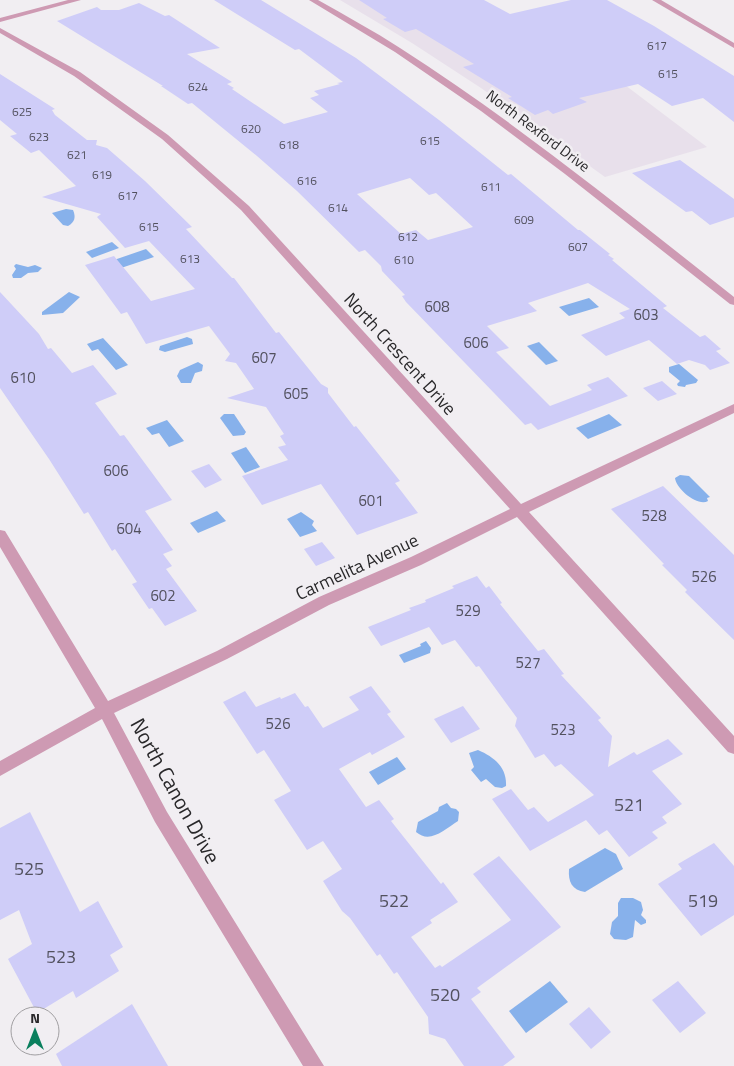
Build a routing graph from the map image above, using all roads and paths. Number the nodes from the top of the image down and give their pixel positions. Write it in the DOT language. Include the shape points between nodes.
graph roads {
  1 [pos="77,0"];
  2 [pos="313,0"];
  3 [pos="656,0"];
  4 [pos="0,20"];
  5 [pos="0,30"];
  6 [pos="734,46"];
  7 [pos="734,302"];
  8 [pos="734,408"];
  9 [pos="518,511"];
  10 [pos="0,535"];
  11 [pos="105,710"];
  12 [pos="734,747"];
  13 [pos="0,769"];
  14 [pos="314,1066"];
  1 -- 4 [label="street"];
  2 -- 7 [label="street, North Rexford Drive" via="397,50 475,103"];
  3 -- 6 [label="street"];
  5 -- 9 [label="street, North Crescent Drive" via="77,74 165,137 245,208"];
  8 -- 9 [label="street, Carmelita Avenue"];
  9 -- 11 [label="street, Carmelita Avenue" via="416,562 324,601 222,655"];
  9 -- 12 [label="street, North Crescent Drive"];
  10 -- 11 [label="street, North Canon Drive"];
  11 -- 13 [label="street, Carmelita Avenue"];
  11 -- 14 [label="street, North Canon Drive" via="161,817"];
}
